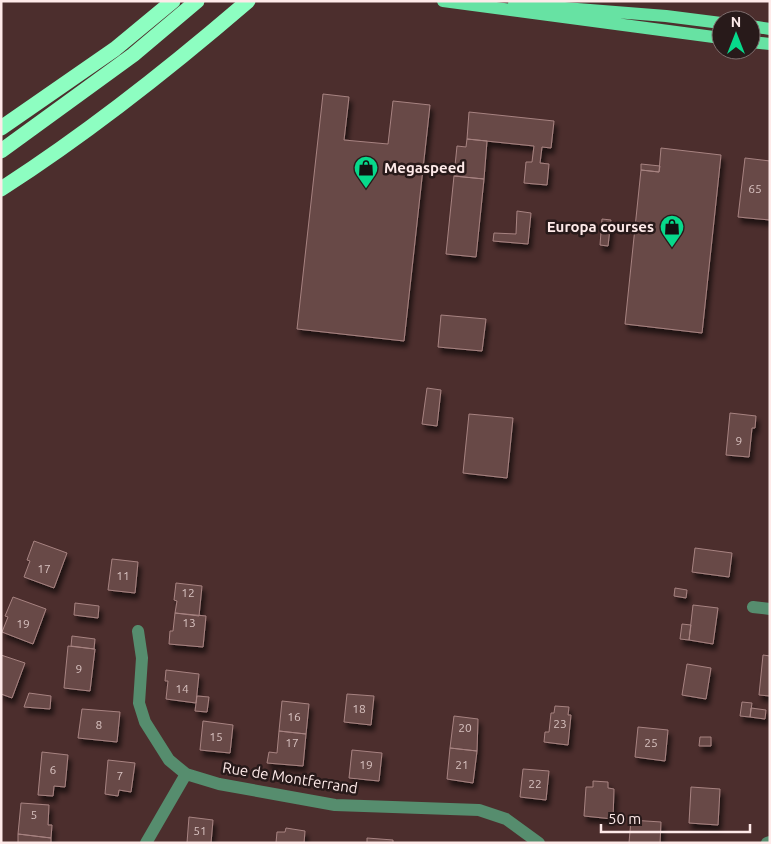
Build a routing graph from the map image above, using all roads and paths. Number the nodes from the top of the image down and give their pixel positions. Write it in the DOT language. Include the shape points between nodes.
graph roads {
  1 [pos="173,1"];
  2 [pos="248,1"];
  3 [pos="442,1"];
  4 [pos="486,1"];
  5 [pos="193,5"];
  6 [pos="711,22"];
  7 [pos="711,37"];
  8 [pos="1,128"];
  9 [pos="1,151"];
  10 [pos="1,189"];
  11 [pos="753,607"];
  12 [pos="770,609"];
  13 [pos="138,631"];
  14 [pos="186,774"];
  15 [pos="146,843"];
  16 [pos="539,843"];
  1 -- 8 [label="highway" via="116,49"];
  2 -- 10 [label="highway" via="154,80 44,162"];
  3 -- 7 [label="main road"];
  4 -- 6 [label="main road"];
  5 -- 9 [label="highway" via="133,55"];
  11 -- 12 [label="street"];
  13 -- 14 [label="street, Rue de Montferrand" via="142,658 139,703 145,722 169,760"];
  14 -- 15 [label="street"];
  14 -- 16 [label="street, Rue de Montferrand" via="218,784 335,805 479,810 506,819"];
}
